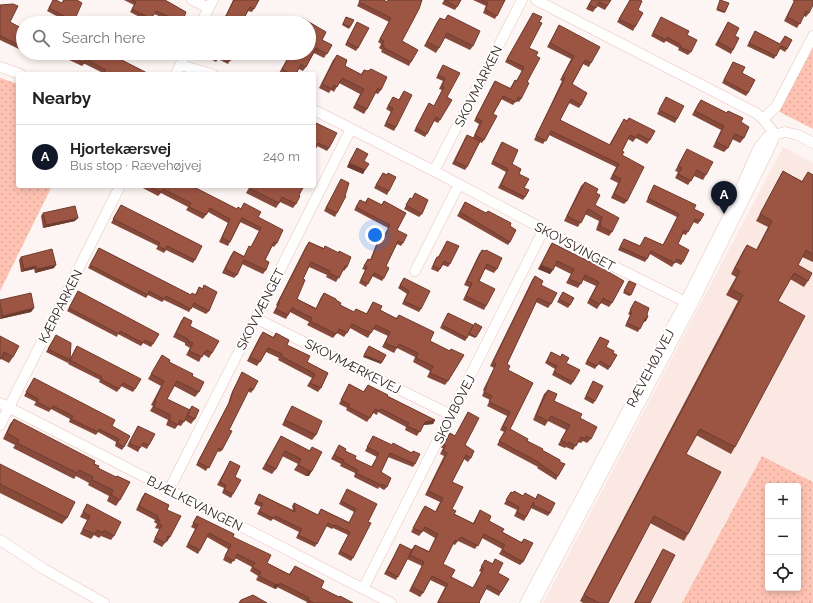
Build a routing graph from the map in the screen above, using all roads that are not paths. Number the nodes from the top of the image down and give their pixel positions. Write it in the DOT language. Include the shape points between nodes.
graph roads {
  1 [pos="192,0"];
  2 [pos="522,0"];
  3 [pos="536,0"];
  4 [pos="211,4"];
  5 [pos="205,16"];
  6 [pos="813,36"];
  7 [pos="182,60"];
  8 [pos="0,67"];
  9 [pos="178,69"];
  10 [pos="198,72"];
  11 [pos="16,73"];
  12 [pos="316,111"];
  13 [pos="762,119"];
  14 [pos="351,129"];
  15 [pos="776,134"];
  16 [pos="813,143"];
  17 [pos="434,171"];
  18 [pos="459,184"];
  19 [pos="119,188"];
  20 [pos="544,229"];
  21 [pos="416,271"];
  22 [pos="689,303"];
  23 [pos="256,318"];
  24 [pos="4,406"];
  25 [pos="451,415"];
  26 [pos="0,425"];
  27 [pos="169,490"];
  28 [pos="0,540"];
  29 [pos="363,589"];
  30 [pos="104,603"];
  31 [pos="391,603"];
  32 [pos="525,603"];
  33 [pos="534,603"];
  1 -- 4 [label="street"];
  2 -- 17 [label="street, SKOVMARKEN"];
  3 -- 13 [label="street" via="756,113"];
  4 -- 5 [label="street"];
  6 -- 13 [label="street" via="776,107"];
  7 -- 9 [label="street"];
  8 -- 11 [label="street"];
  9 -- 10 [label="street"];
  12 -- 14 [label="street, SKOVSVINGET"];
  13 -- 15 [label="street"];
  14 -- 17 [label="street, SKOVSVINGET"];
  14 -- 23 [label="street, SKOVVÆNGET"];
  15 -- 16 [label="street" via="792,133"];
  15 -- 22 [label="street, RÆVEHØJVEJ"];
  17 -- 18 [label="street, SKOVSVINGET"];
  18 -- 20 [label="street, SKOVSVINGET"];
  18 -- 21 [label="street"];
  19 -- 24 [label="street, KÆRPARKEN"];
  20 -- 22 [label="street, SKOVSVINGET"];
  20 -- 25 [label="street, SKOVBOVEJ"];
  22 -- 32 [label="street, RÆVEHØJVEJ"];
  22 -- 33 [label="street, RÆVEHØJVEJ"];
  23 -- 25 [label="street, SKOVMÆRKEVEJ"];
  23 -- 27 [label="street, SKOVVÆNGET"];
  24 -- 26 [label="street, KÆRPARKEN"];
  24 -- 27 [label="street, BJÆLKEVANGEN"];
  25 -- 29 [label="street, SKOVBOVEJ"];
  27 -- 29 [label="street, BJÆLKEVANGEN"];
  28 -- 30 [label="street" via="44,569"];
  29 -- 31 [label="street, BJÆLKEVANGEN"];
}
